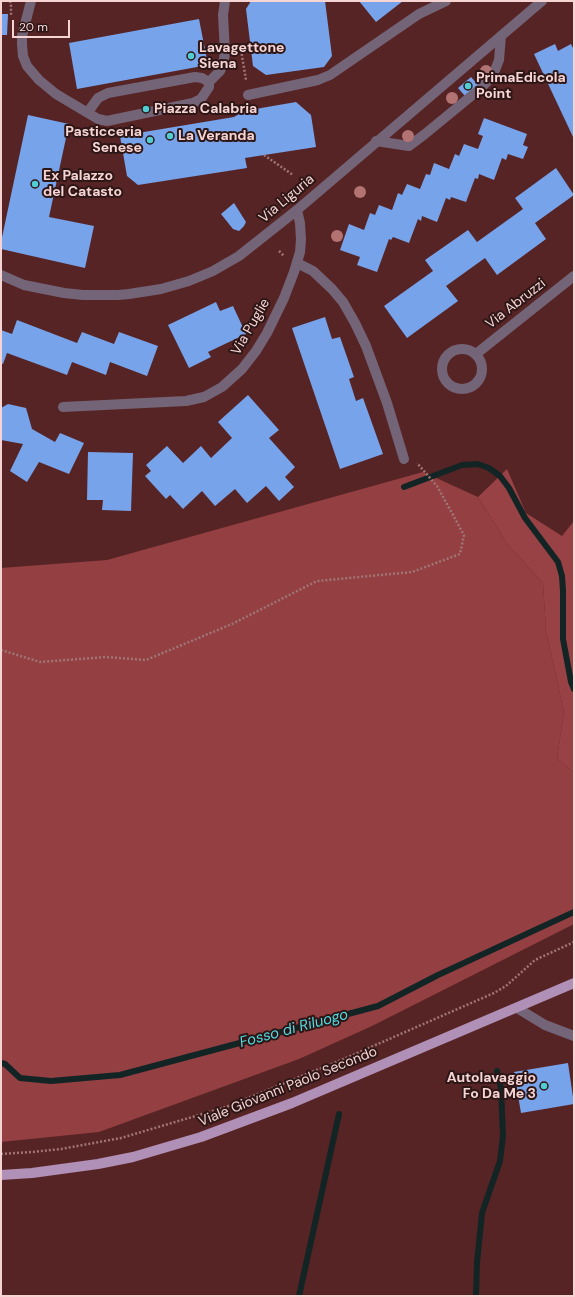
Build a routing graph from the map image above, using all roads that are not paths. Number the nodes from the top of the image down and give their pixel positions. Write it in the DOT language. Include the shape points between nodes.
graph roads {
  1 [pos="31,1"];
  2 [pos="225,1"];
  3 [pos="446,1"];
  4 [pos="539,2"];
  5 [pos="501,36"];
  6 [pos="209,82"];
  7 [pos="248,95"];
  8 [pos="88,112"];
  9 [pos="376,142"];
  10 [pos="297,210"];
  11 [pos="297,263"];
  12 [pos="1,276"];
  13 [pos="574,276"];
  14 [pos="476,354"];
  15 [pos="63,407"];
  16 [pos="404,458"];
  17 [pos="574,983"];
  18 [pos="517,1008"];
  19 [pos="574,1036"];
  20 [pos="1,1175"];
  1 -- 8 [label="street" via="22,36 24,62 47,87"];
  2 -- 6 [label="street" via="223,64"];
  3 -- 7 [label="street" via="419,14 330,75 318,80"];
  4 -- 5 [label="street, Via Liguria"];
  5 -- 9 [label="street, Via Liguria"];
  5 -- 9 [label="street" via="499,60 493,75 481,88 409,146"];
  6 -- 8 [label="street" via="195,77 108,93 98,98"];
  6 -- 8 [label="street" via="205,94 193,103 107,121 98,119"];
  9 -- 10 [label="street, Via Liguria"];
  10 -- 11 [label="street, Via Puglie" via="301,235"];
  10 -- 12 [label="street, Via Liguria" via="226,264 201,277 162,289 129,294 73,294 24,285"];
  11 -- 15 [label="street, Via Puglie" via="278,311 256,351 233,378 213,393 194,400 176,402"];
  11 -- 16 [label="street" via="313,271 332,289 355,323 387,403"];
  13 -- 14 [label="street, Via Abruzzi"];
  14 -- 14 [label="street" via="464,348 446,356 443,362 443,376 451,386 464,389 480,379 482,366"];
  17 -- 18 [label="main road, Viale Giovanni Paolo Secondo"];
  18 -- 19 [label="street" via="545,1025"];
  18 -- 20 [label="main road, Viale Giovanni Paolo Secondo" via="292,1103 201,1137 98,1164"];
}
